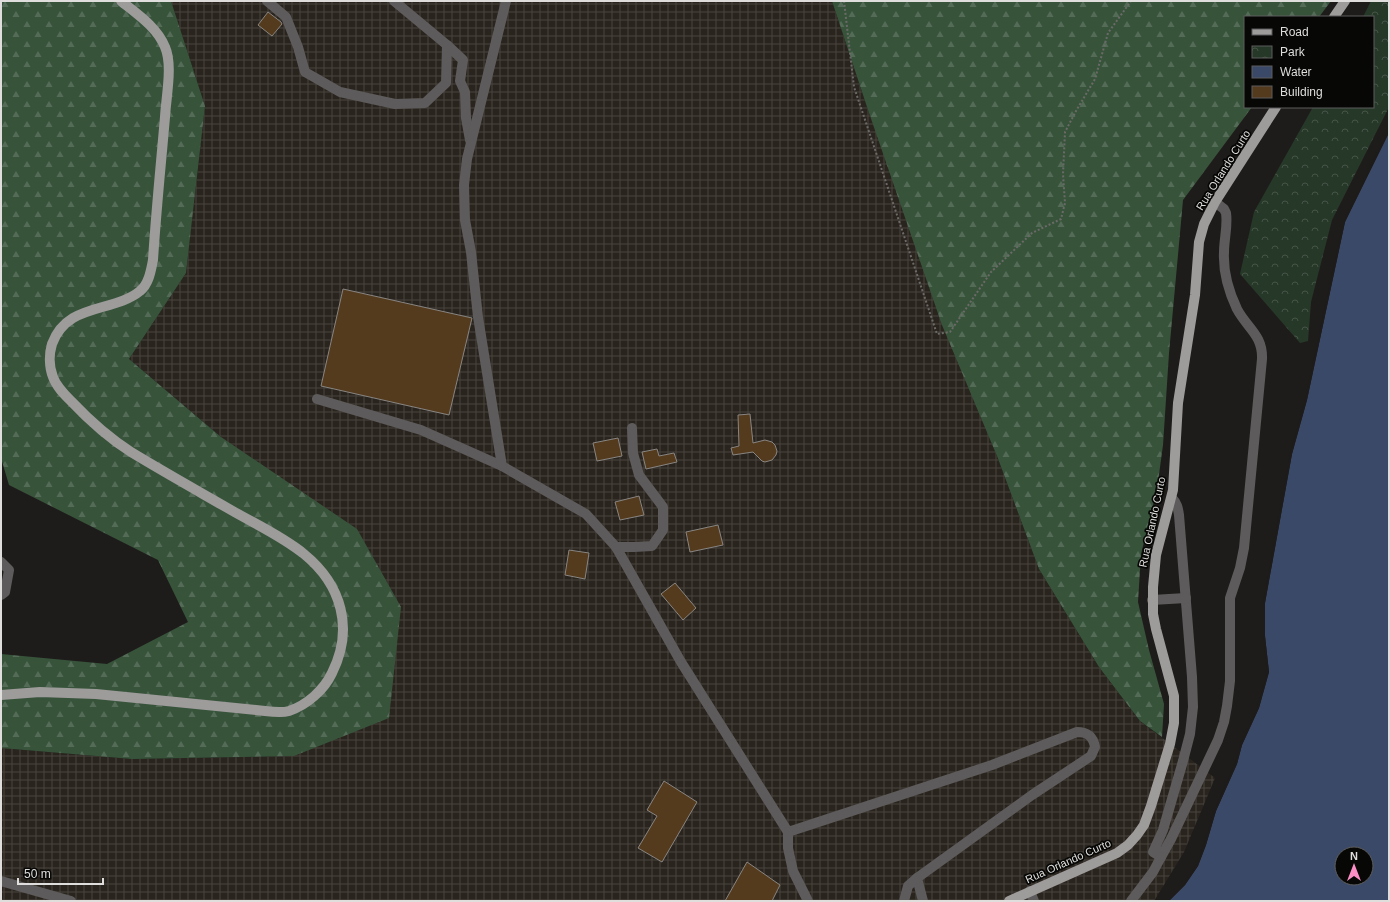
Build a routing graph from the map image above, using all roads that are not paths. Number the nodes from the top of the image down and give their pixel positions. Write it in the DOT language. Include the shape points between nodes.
graph roads {
  1 [pos="121,1"];
  2 [pos="267,1"];
  3 [pos="394,1"];
  4 [pos="506,1"];
  5 [pos="1344,1"];
  6 [pos="1335,16"];
  7 [pos="447,46"];
  8 [pos="484,91"];
  9 [pos="465,92"];
  10 [pos="1275,108"];
  11 [pos="471,144"];
  12 [pos="1215,202"];
  13 [pos="317,398"];
  14 [pos="632,428"];
  15 [pos="502,466"];
  16 [pos="1172,498"];
  17 [pos="616,547"];
  18 [pos="1,562"];
  19 [pos="1,595"];
  20 [pos="1186,598"];
  21 [pos="1152,600"];
  22 [pos="1,695"];
  23 [pos="788,832"];
  24 [pos="1161,857"];
  25 [pos="917,878"];
  26 [pos="1,881"];
  27 [pos="1030,891"];
  28 [pos="71,901"];
  29 [pos="808,901"];
  30 [pos="904,901"];
  31 [pos="923,901"];
  32 [pos="1009,901"];
  33 [pos="1034,901"];
  34 [pos="1131,901"];
  1 -- 22 [label="main road" via="147,21 167,51 167,88 153,260 148,280 141,290 126,299 81,314 61,328 51,349 52,376 60,390 87,418 116,442 287,542 311,560 326,578 340,604 343,624 341,648 331,675 322,688 301,704 283,712 96,694 40,692"];
  2 -- 7 [label="lane" via="286,17 305,72 340,92 395,104 425,103 446,83"];
  3 -- 7 [label="lane"];
  4 -- 8 [label="lane"];
  5 -- 6 [label="main road"];
  7 -- 9 [label="lane" via="463,60 460,81"];
  8 -- 9 [label="lane"];
  8 -- 11 [label="lane"];
  9 -- 11 [label="lane"];
  10 -- 12 [label="main road, Rua Orlando Curto"];
  11 -- 15 [label="lane" via="464,185 465,220"];
  12 -- 16 [label="main road, Rua Orlando Curto" via="1204,224 1199,242 1195,296 1178,403"];
  12 -- 24 [label="lane" via="1226,212 1224,266 1229,288 1238,309 1260,342 1262,360 1244,548 1230,598 1230,681 1227,706 1218,740 1172,839"];
  13 -- 15 [label="lane" via="421,430"];
  14 -- 17 [label="lane" via="633,453 639,475 663,507 663,530 652,546"];
  15 -- 17 [label="lane" via="586,514"];
  16 -- 20 [label="lane" via="1179,515"];
  16 -- 21 [label="main road, Rua Orlando Curto" via="1155,560"];
  17 -- 23 [label="lane" via="681,662"];
  18 -- 19 [label="lane" via="9,570 5,592"];
  20 -- 21 [label="lane"];
  20 -- 24 [label="lane" via="1192,677 1190,734 1163,830 1153,852"];
  21 -- 27 [label="main road, Rua Orlando Curto" via="1156,629 1174,696 1175,713 1170,744 1144,825 1117,853"];
  23 -- 25 [label="lane" via="992,765 1077,732 1084,732 1092,738 1095,746 1091,756"];
  23 -- 29 [label="lane" via="788,848 793,871"];
  24 -- 34 [label="lane"];
  25 -- 30 [label="lane" via="908,886"];
  25 -- 31 [label="lane"];
  26 -- 28 [label="lane"];
  27 -- 32 [label="main road, Rua Orlando Curto"];
  27 -- 33 [label="lane"];
}
